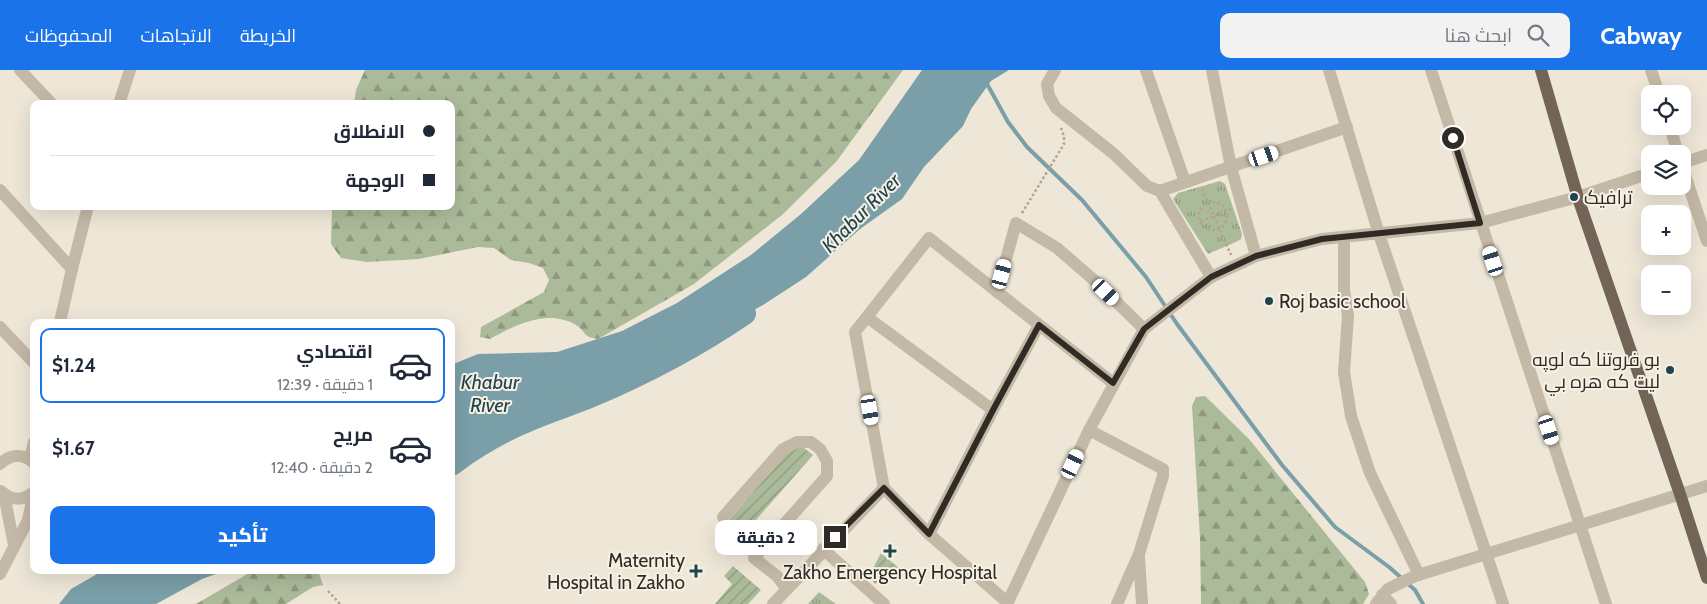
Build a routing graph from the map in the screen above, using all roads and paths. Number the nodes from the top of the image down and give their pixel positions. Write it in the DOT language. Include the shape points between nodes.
graph roads {
  1 [pos="20,70"];
  2 [pos="130,70"];
  3 [pos="1055,70"];
  4 [pos="1146,70"];
  5 [pos="1212,70"];
  6 [pos="1329,70"];
  7 [pos="1431,70"];
  8 [pos="1541,70"];
  9 [pos="1652,70"];
  10 [pos="1656,85"];
  11 [pos="48,100"];
  12 [pos="120,100"];
  13 [pos="1347,126"];
  14 [pos="1064,144"];
  15 [pos="1707,155"];
  16 [pos="1691,161"];
  17 [pos="1231,167"];
  18 [pos="1641,177"];
  19 [pos="1198,178"];
  20 [pos="1185,182"];
  21 [pos="0,190"];
  22 [pos="1160,190"];
  23 [pos="1691,192"];
  24 [pos="1578,196"];
  25 [pos="1030,201"];
  26 [pos="1208,203"];
  27 [pos="1241,204"];
  28 [pos="87,210"];
  29 [pos="1226,211"];
  30 [pos="1214,216"];
  31 [pos="1200,221"];
  32 [pos="1480,223"];
  33 [pos="1219,228"];
  34 [pos="1379,234"];
  35 [pos="1344,237"];
  36 [pos="1707,241"];
  37 [pos="1256,256"];
  38 [pos="1236,266"];
  39 [pos="72,269"];
  40 [pos="1206,281"];
  41 [pos="997,292"];
  42 [pos="867,317"];
  43 [pos="61,319"];
  44 [pos="1039,325"];
  45 [pos="0,327"];
  46 [pos="1144,329"];
  47 [pos="30,359"];
  48 [pos="1113,383"];
  49 [pos="993,410"];
  50 [pos="1089,430"];
  51 [pos="30,460"];
  52 [pos="0,464"];
  53 [pos="1707,486"];
  54 [pos="884,488"];
  55 [pos="2,492"];
  56 [pos="30,494"];
  57 [pos="1680,494"];
  58 [pos="30,511"];
  59 [pos="723,516"];
  60 [pos="1581,524"];
  61 [pos="929,534"];
  62 [pos="14,545"];
  63 [pos="823,549"];
  64 [pos="1139,554"];
  65 [pos="1485,554"];
  66 [pos="0,574"];
  67 [pos="1417,575"];
  68 [pos="1707,578"];
  69 [pos="787,589"];
  70 [pos="328,591"];
  71 [pos="1384,598"];
  72 [pos="1007,603"];
  73 [pos="340,604"];
  74 [pos="773,604"];
  75 [pos="884,604"];
  76 [pos="1117,604"];
  77 [pos="1142,604"];
  78 [pos="1503,604"];
  79 [pos="1606,604"];
  1 -- 11 [label="street"];
  2 -- 12 [label="street"];
  3 -- 22 [label="street" via="1047,84 1056,108 1114,154 1147,186"];
  4 -- 20 [label="street"];
  5 -- 17 [label="street"];
  6 -- 13 [label="street"];
  7 -- 32 [label="street"];
  8 -- 24 [label="main road"];
  9 -- 10 [label="street"];
  13 -- 17 [label="street"];
  13 -- 34 [label="street"];
  14 -- 25 [label="path"];
  15 -- 16 [label="street"];
  17 -- 19 [label="street"];
  17 -- 27 [label="street"];
  18 -- 24 [label="street"];
  19 -- 20 [label="street"];
  19 -- 26 [label="path"];
  20 -- 22 [label="street"];
  21 -- 39 [label="street"];
  22 -- 40 [label="street"];
  23 -- 36 [label="street"];
  24 -- 32 [label="street"];
  24 -- 57 [label="main road"];
  26 -- 29 [label="path" via="1220,204"];
  26 -- 30 [label="path"];
  26 -- 31 [label="path" via="1202,209"];
  27 -- 29 [label="path"];
  27 -- 37 [label="street"];
  28 -- 39 [label="street"];
  29 -- 30 [label="path"];
  29 -- 33 [label="path" via="1226,219"];
  30 -- 31 [label="path"];
  30 -- 33 [label="path"];
  31 -- 33 [label="path" via="1206,228"];
  32 -- 34 [label="street"];
  32 -- 60 [label="street"];
  33 -- 38 [label="path"];
  34 -- 35 [label="street"];
  34 -- 65 [label="street"];
  35 -- 37 [label="street" via="1322,239"];
  35 -- 67 [label="street" via="1344,290 1348,316 1344,372 1351,416 1370,473"];
  37 -- 38 [label="street"];
  38 -- 40 [label="street"];
  39 -- 43 [label="street"];
  40 -- 46 [label="street"];
  41 -- 42 [label="street" via="929,238"];
  41 -- 44 [label="street"];
  41 -- 46 [label="street" via="1016,222 1056,248"];
  42 -- 49 [label="street"];
  42 -- 54 [label="street" via="856,332"];
  44 -- 48 [label="street"];
  44 -- 49 [label="street"];
  45 -- 47 [label="street"];
  46 -- 48 [label="street"];
  48 -- 50 [label="street"];
  49 -- 61 [label="street"];
  50 -- 64 [label="street" via="1163,469"];
  50 -- 72 [label="street"];
  51 -- 52 [label="street" via="17,455"];
  53 -- 57 [label="street"];
  54 -- 61 [label="street"];
  54 -- 63 [label="street"];
  55 -- 56 [label="street" via="16,499"];
  55 -- 62 [label="street"];
  57 -- 60 [label="street"];
  57 -- 68 [label="main road"];
  58 -- 62 [label="street"];
  59 -- 69 [label="street" via="783,449 797,442 811,442 820,449 827,461 827,476 754,558 777,576"];
  60 -- 65 [label="street"];
  60 -- 79 [label="street"];
  61 -- 72 [label="street"];
  62 -- 66 [label="street"];
  63 -- 69 [label="street"];
  63 -- 75 [label="street"];
  64 -- 76 [label="street"];
  64 -- 77 [label="street"];
  65 -- 67 [label="street"];
  65 -- 78 [label="street"];
  67 -- 71 [label="street"];
  69 -- 74 [label="street"];
  70 -- 73 [label="path"];
}
